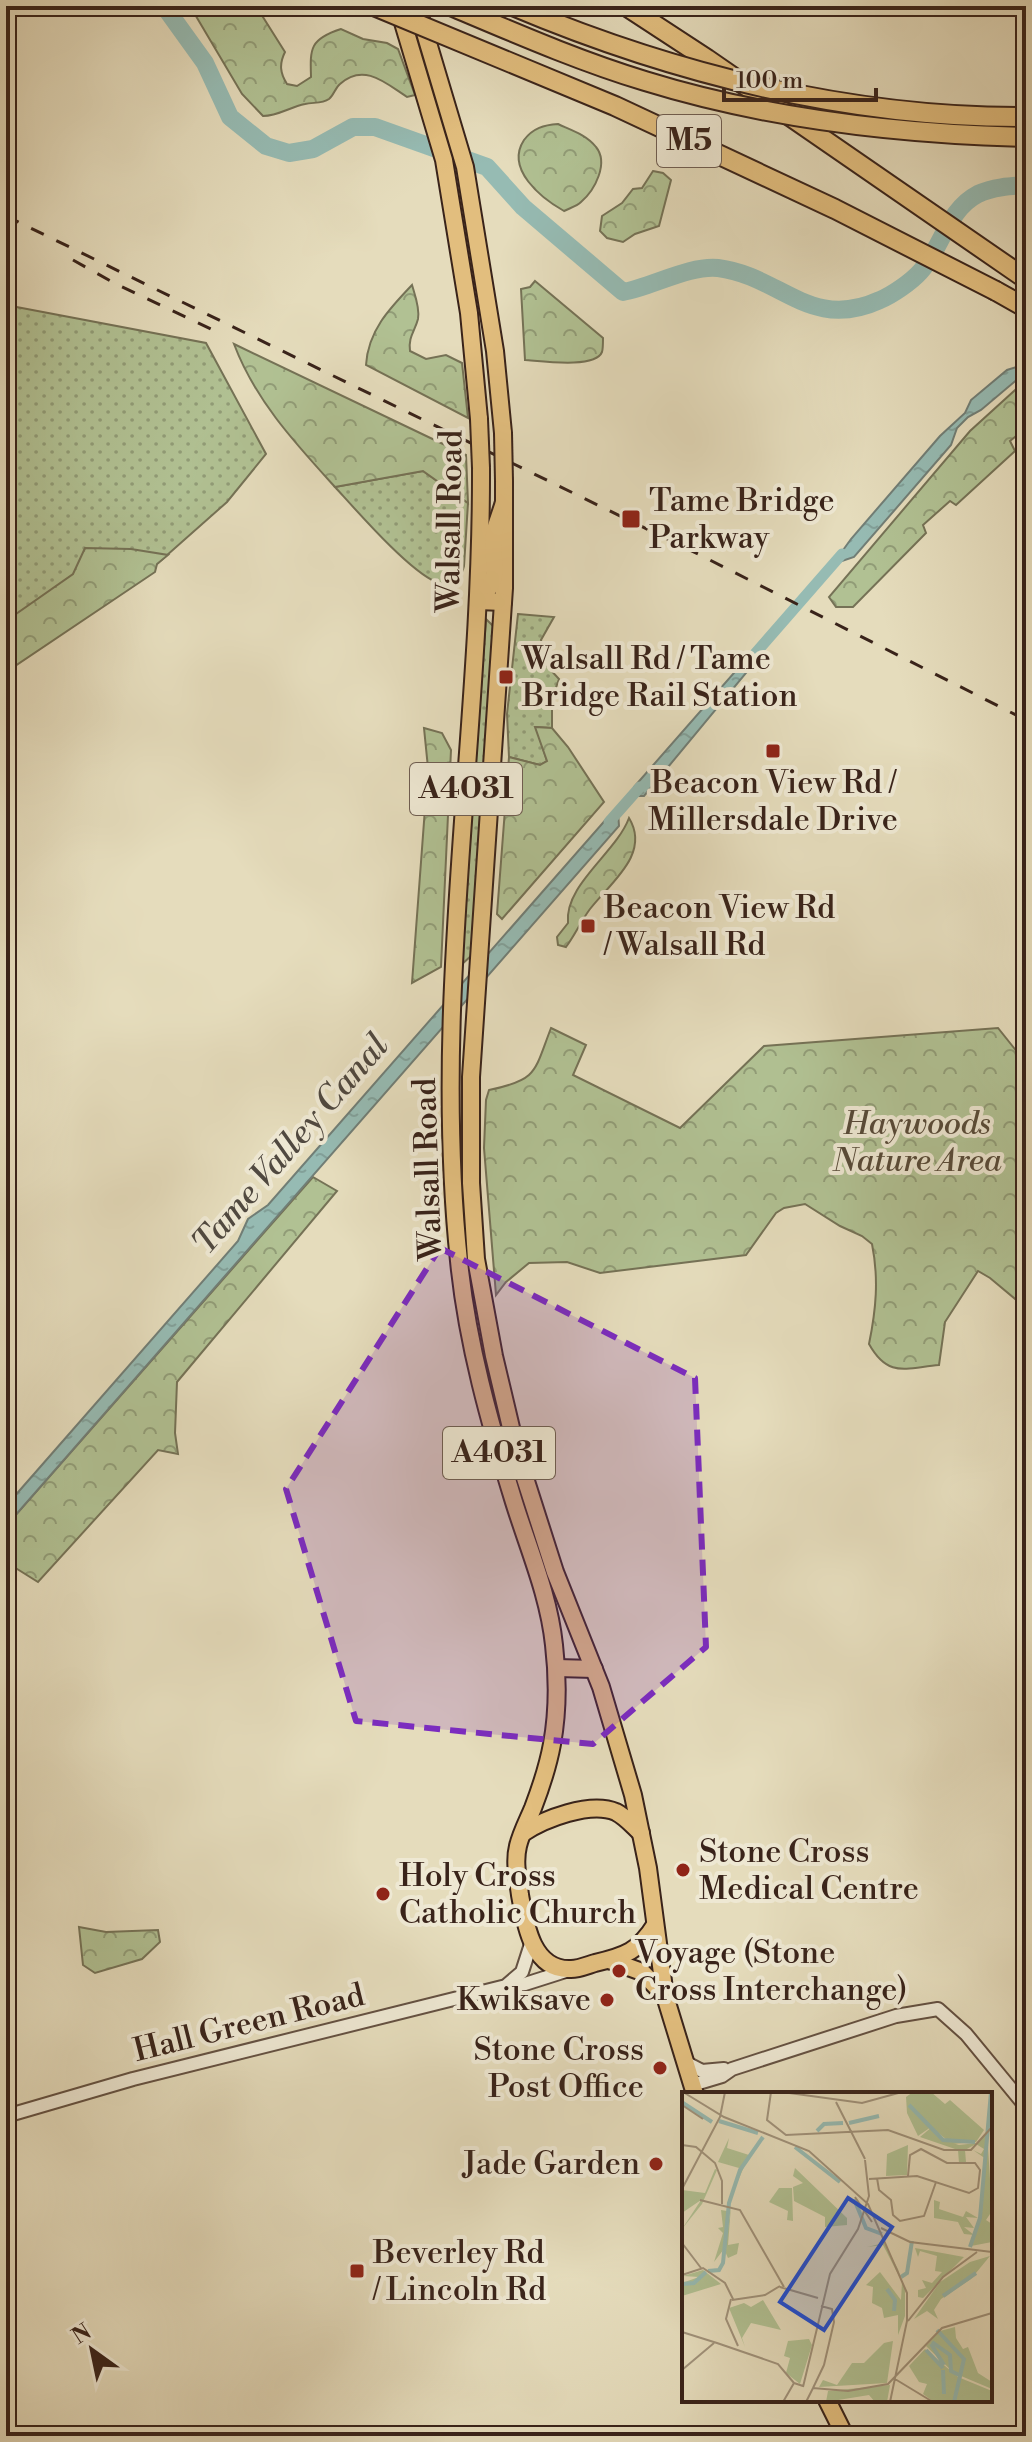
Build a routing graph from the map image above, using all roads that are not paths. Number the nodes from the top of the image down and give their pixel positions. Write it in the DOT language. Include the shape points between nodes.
graph roads {
  1 [pos="374,6"];
  2 [pos="398,6"];
  3 [pos="417,6"];
  4 [pos="451,6"];
  5 [pos="513,6"];
  6 [pos="626,6"];
  7 [pos="1026,117"];
  8 [pos="1026,137"];
  9 [pos="1022,276"];
  10 [pos="1026,308"];
  11 [pos="504,502"];
  12 [pos="478,601"];
  13 [pos="503,602"];
  14 [pos="472,1060"];
  15 [pos="451,1168"];
  16 [pos="557,1668"];
  17 [pos="594,1669"];
  18 [pos="641,1833"];
  19 [pos="522,1834"];
  20 [pos="655,1925"];
  21 [pos="531,1944"];
  22 [pos="609,1960"];
  23 [pos="569,1970"];
  24 [pos="506,1986"];
  25 [pos="665,1996"];
  26 [pos="685,2062"];
  27 [pos="732,2069"];
  28 [pos="693,2090"];
  29 [pos="1026,2107"];
  30 [pos="6,2116"];
  31 [pos="828,2402"];
  32 [pos="845,2436"];
  1 -- 10 [label="highway, M5, bridge" via="615,106 835,209"];
  2 -- 12 [label="main road, Walsall Road / A4031, bridge" via="444,160 473,344 481,468"];
  3 -- 11 [label="main road, Walsall Road / A4031, bridge" via="465,167 500,392"];
  4 -- 8 [label="highway, bridge" via="646,82 742,106 880,128"];
  5 -- 7 [label="highway, bridge" via="646,57 738,83 899,109"];
  6 -- 9 [label="highway, M5, bridge"];
  11 -- 12 [label="main road" via="494,534 494,580"];
  11 -- 13 [label="main road, Walsall Road / A4031"];
  12 -- 13 [label="main road"];
  12 -- 15 [label="main road, Walsall Road / A4031" via="455,977"];
  13 -- 14 [label="main road, Walsall Road / A4031"];
  14 -- 15 [label="main road" via="463,1072 459,1142"];
  14 -- 17 [label="main road, Walsall Road / A4031" via="476,1259 494,1356 531,1501"];
  15 -- 16 [label="main road, Walsall Road / A4031" via="469,1332 497,1448 549,1613"];
  16 -- 17 [label="main road"];
  16 -- 19 [label="main road, Walsall Road / A4031" via="552,1745"];
  17 -- 18 [label="main road, Walsall Road / A4031"];
  18 -- 19 [label="main road" via="617,1813 599,1809 540,1822"];
  18 -- 20 [label="main road, Walsall Road / A4031"];
  19 -- 21 [label="main road, Walsall Road / A4031" via="517,1878"];
  20 -- 22 [label="main road" via="642,1944"];
  20 -- 25 [label="main road, Walsall Road / A4031"];
  21 -- 23 [label="main road" via="547,1960"];
  21 -- 24 [label="street" via="522,1972"];
  22 -- 23 [label="main road"];
  22 -- 25 [label="main road" via="642,1972"];
  23 -- 24 [label="street, Hall Green Road"];
  24 -- 30 [label="street, Hall Green Road"];
  25 -- 26 [label="main road, Walsall Road / A4031"];
  26 -- 27 [label="street" via="702,2071"];
  26 -- 28 [label="main road, Walsall Road / A4031"];
  27 -- 28 [label="street"];
  27 -- 29 [label="street" via="896,2016 938,2009 966,2034"];
  31 -- 32 [label="main road"];
}
